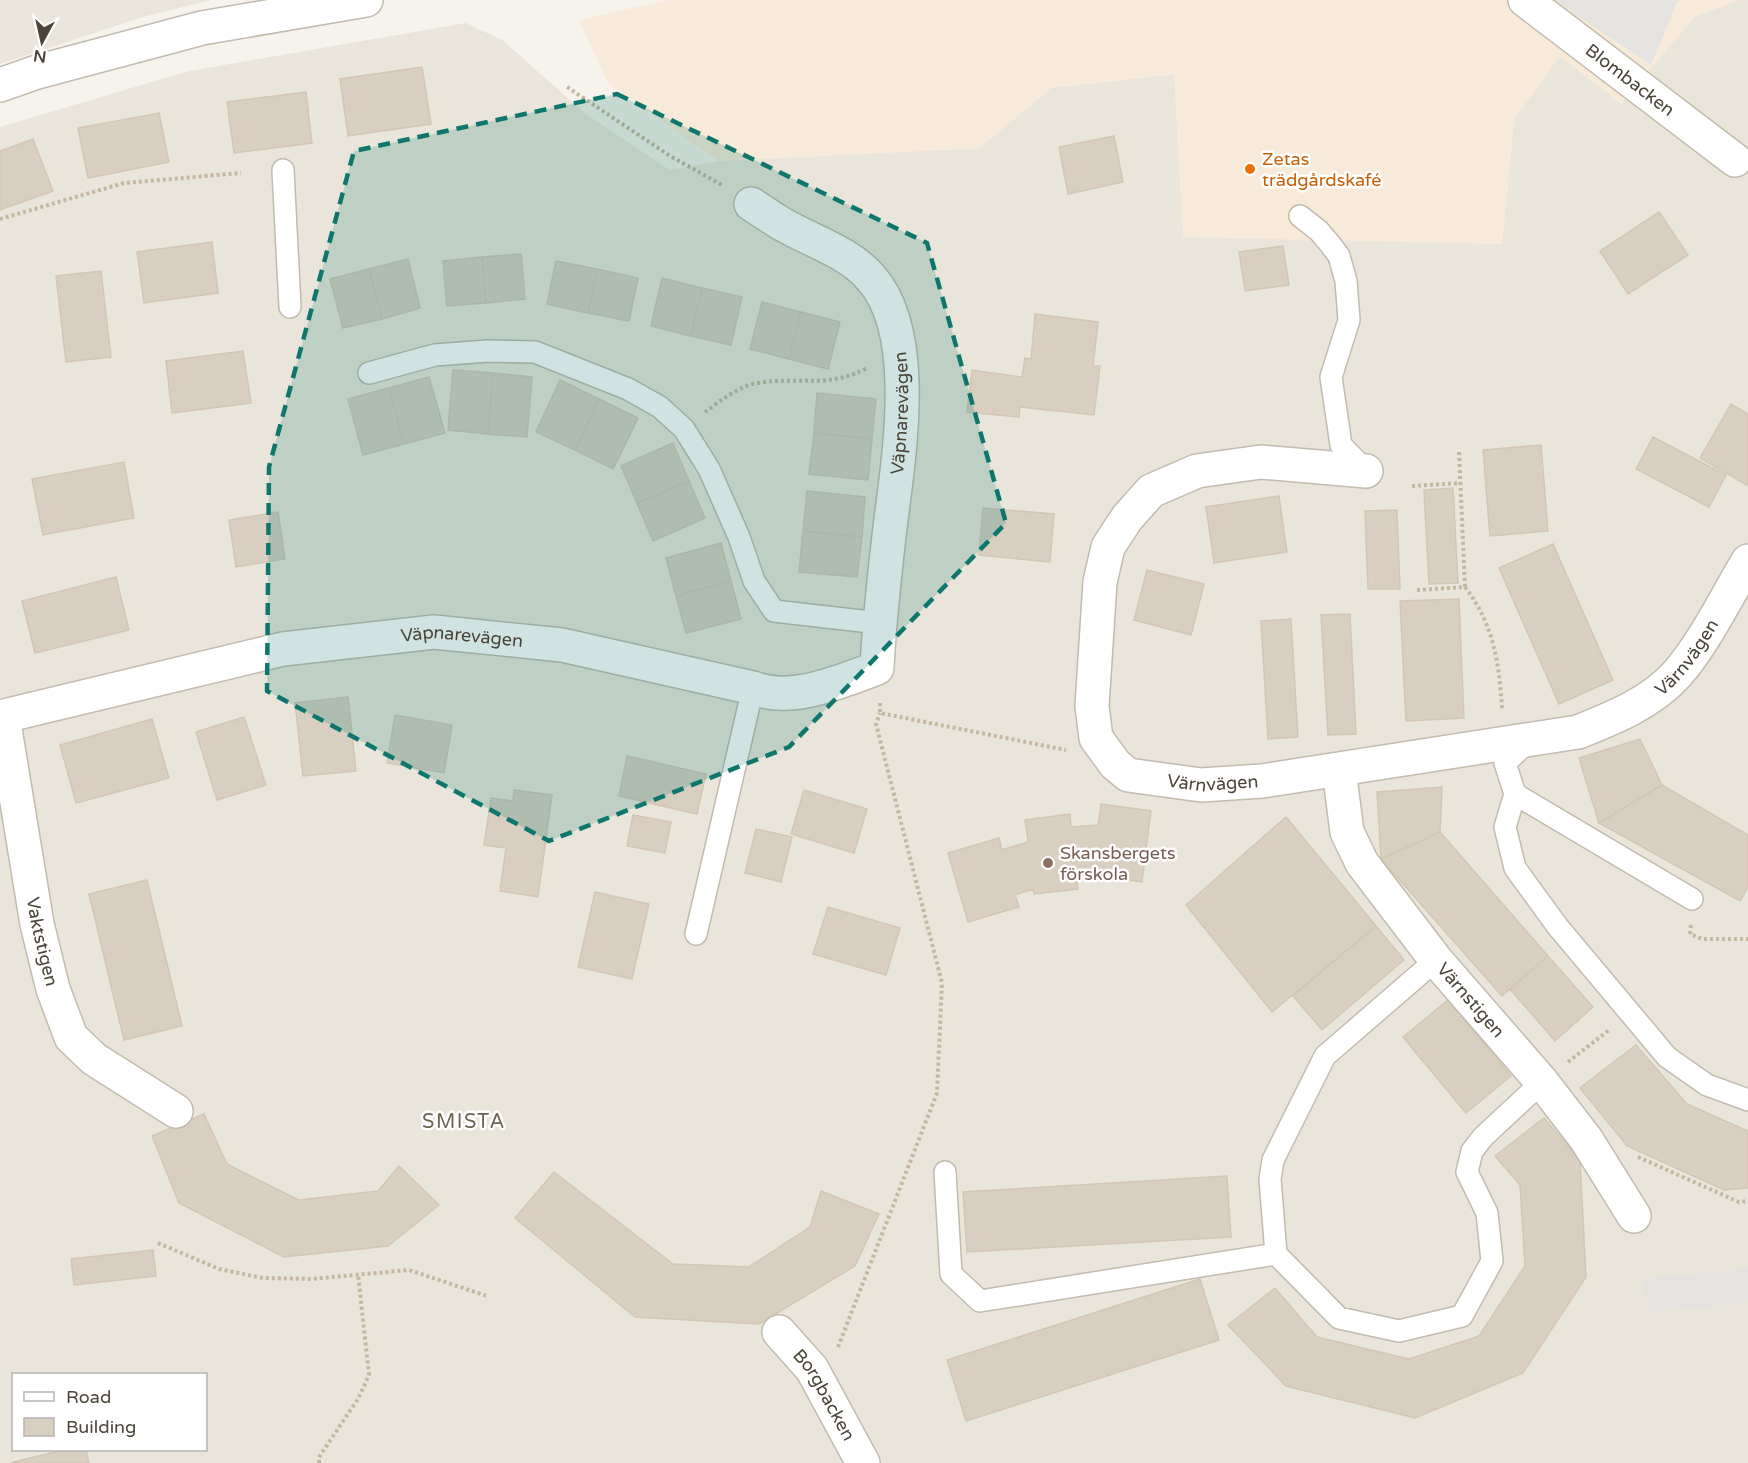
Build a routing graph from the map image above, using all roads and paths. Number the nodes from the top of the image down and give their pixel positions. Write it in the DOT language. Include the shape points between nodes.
graph roads {
  1 [pos="366,0"];
  2 [pos="1525,0"];
  3 [pos="0,85"];
  4 [pos="567,87"];
  5 [pos="1735,160"];
  6 [pos="283,170"];
  7 [pos="241,173"];
  8 [pos="751,204"];
  9 [pos="1299,216"];
  10 [pos="0,219"];
  11 [pos="290,308"];
  12 [pos="369,373"];
  13 [pos="854,375"];
  14 [pos="684,429"];
  15 [pos="1459,452"];
  16 [pos="1366,471"];
  17 [pos="1460,483"];
  18 [pos="1412,486"];
  19 [pos="1748,561"];
  20 [pos="1465,587"];
  21 [pos="1417,590"];
  22 [pos="879,623"];
  23 [pos="877,668"];
  24 [pos="753,688"];
  25 [pos="880,713"];
  26 [pos="2,717"];
  27 [pos="1096,738"];
  28 [pos="1517,742"];
  29 [pos="1339,770"];
  30 [pos="1515,794"];
  31 [pos="1692,899"];
  32 [pos="696,934"];
  33 [pos="1748,939"];
  34 [pos="1436,960"];
  35 [pos="1629,1015"];
  36 [pos="1550,1075"];
  37 [pos="1748,1100"];
  38 [pos="176,1111"];
  39 [pos="1629,1154"];
  40 [pos="945,1172"];
  41 [pos="1748,1201"];
  42 [pos="1634,1216"];
  43 [pos="158,1243"];
  44 [pos="1276,1254"];
  45 [pos="358,1274"];
  46 [pos="487,1296"];
  47 [pos="779,1332"];
  48 [pos="812,1369"];
  49 [pos="320,1463"];
  50 [pos="863,1463"];
  1 -- 3 [label="street" via="202,28"];
  2 -- 5 [label="street, Blombacken"];
  4 -- 8 [label="path"];
  6 -- 11 [label="lane"];
  7 -- 10 [label="path" via="124,183"];
  8 -- 22 [label="street, Väpnarevägen" via="853,262 872,279 893,317 900,353 901,430"];
  9 -- 16 [label="lane" via="1319,231 1334,250 1346,280 1349,320 1331,377 1341,445"];
  12 -- 14 [label="lane" via="435,356 535,352 628,389 660,407"];
  13 -- 14 [label="path" via="832,381 756,383 714,406"];
  14 -- 22 [label="lane" via="709,469 754,581 774,611"];
  15 -- 17 [label="path"];
  16 -- 27 [label="street, Värnvägen" via="1261,462 1197,471 1151,491 1126,518 1108,547 1104,564 1092,706"];
  17 -- 18 [label="path"];
  17 -- 20 [label="path"];
  19 -- 28 [label="street, Värnvägen" via="1677,674 1650,698 1578,732"];
  20 -- 21 [label="path"];
  20 -- 28 [label="path" via="1480,606 1499,661"];
  22 -- 23 [label="street, Väpnarevägen"];
  23 -- 24 [label="street, Väpnarevägen" via="825,687 769,694"];
  23 -- 25 [label="path"];
  24 -- 26 [label="street, Väpnarevägen" via="562,645 434,632 283,649"];
  24 -- 32 [label="lane"];
  25 -- 27 [label="path" via="1075,752"];
  25 -- 48 [label="path" via="876,724 942,983 937,1094 838,1349"];
  26 -- 38 [label="street, Vaktstigen" via="37,924 53,989 71,1037 94,1059"];
  27 -- 29 [label="street, Värnvägen" via="1128,775 1190,784 1262,781"];
  28 -- 29 [label="street, Värnvägen"];
  28 -- 30 [label="lane" via="1505,764"];
  29 -- 34 [label="street, Värnstigen" via="1347,832 1362,863"];
  30 -- 31 [label="lane"];
  30 -- 35 [label="lane" via="1505,827 1515,868"];
  31 -- 33 [label="path" via="1690,934 1702,939"];
  34 -- 36 [label="street, Värnstigen"];
  34 -- 44 [label="lane" via="1326,1056 1274,1160 1270,1179"];
  35 -- 36 [label="path"];
  35 -- 37 [label="lane" via="1666,1058 1707,1085"];
  36 -- 42 [label="street, Värnstigen"];
  36 -- 44 [label="lane" via="1472,1151 1467,1172 1487,1213 1492,1261 1462,1316 1399,1331 1339,1318"];
  39 -- 41 [label="path" via="1739,1202"];
  40 -- 44 [label="lane" via="951,1274 981,1301"];
  43 -- 45 [label="path" via="219,1269 263,1278 311,1279"];
  45 -- 46 [label="path" via="409,1270"];
  45 -- 49 [label="path" via="369,1375 358,1399 319,1457"];
  47 -- 48 [label="street, Borgbacken"];
  48 -- 50 [label="street, Borgbacken"];
}
